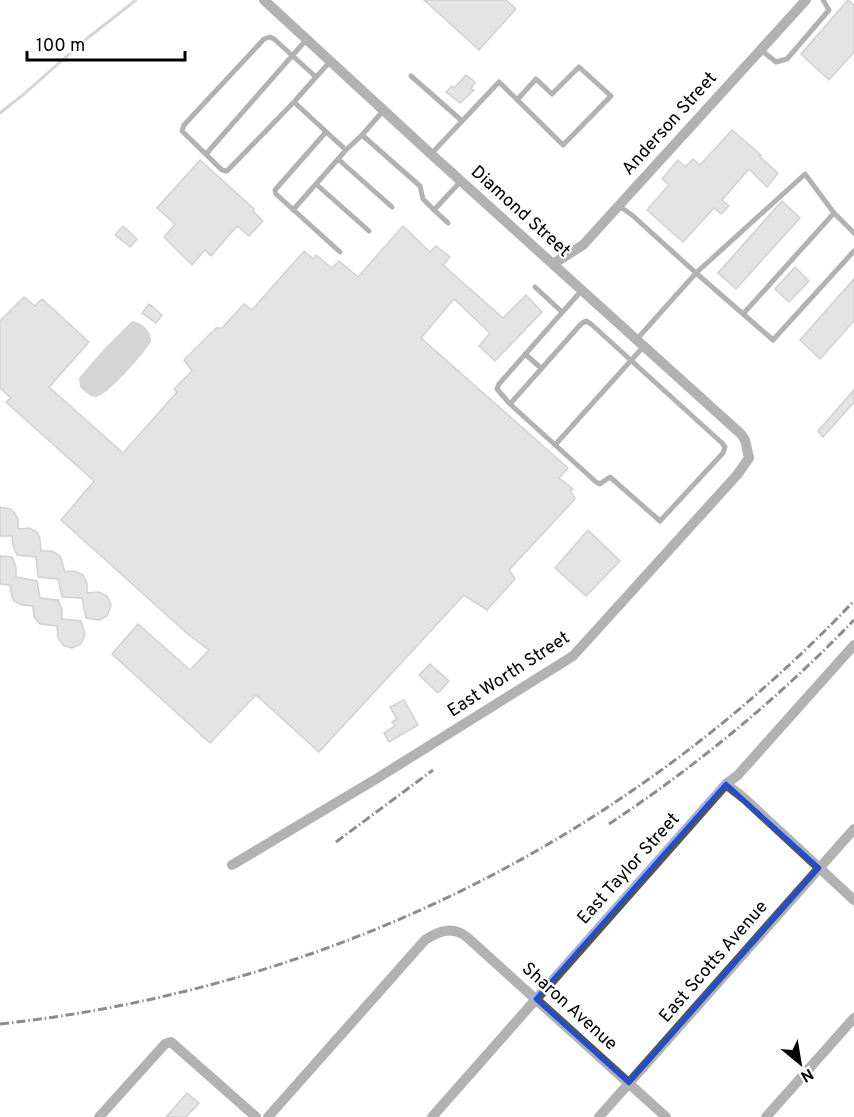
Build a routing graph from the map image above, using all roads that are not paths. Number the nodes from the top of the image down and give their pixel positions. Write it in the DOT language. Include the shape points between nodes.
graph roads {
  1 [pos="264,0"];
  2 [pos="806,0"];
  3 [pos="823,0"];
  4 [pos="306,40"];
  5 [pos="761,50"];
  6 [pos="293,56"];
  7 [pos="330,62"];
  8 [pos="411,76"];
  9 [pos="316,77"];
  10 [pos="517,100"];
  11 [pos="294,102"];
  12 [pos="383,111"];
  13 [pos="461,120"];
  14 [pos="326,132"];
  15 [pos="362,135"];
  16 [pos="346,150"];
  17 [pos="206,154"];
  18 [pos="431,154"];
  19 [pos="338,159"];
  20 [pos="461,181"];
  21 [pos="316,184"];
  22 [pos="619,206"];
  23 [pos="392,207"];
  24 [pos="293,210"];
  25 [pos="434,210"];
  26 [pos="834,213"];
  27 [pos="448,223"];
  28 [pos="369,231"];
  29 [pos="854,233"];
  30 [pos="854,251"];
  31 [pos="340,252"];
  32 [pos="554,264"];
  33 [pos="696,273"];
  34 [pos="536,287"];
  35 [pos="582,290"];
  36 [pos="562,312"];
  37 [pos="743,314"];
  38 [pos="641,343"];
  39 [pos="525,354"];
  40 [pos="632,361"];
  41 [pos="541,368"];
  42 [pos="510,404"];
  43 [pos="555,445"];
  44 [pos="748,451"];
  45 [pos="854,645"];
  46 [pos="726,784"];
  47 [pos="854,828"];
  48 [pos="232,865"];
  49 [pos="819,868"];
  50 [pos="854,900"];
  51 [pos="536,999"];
  52 [pos="854,1018"];
  53 [pos="629,1083"];
  54 [pos="99,1117"];
  55 [pos="256,1117"];
  56 [pos="268,1117"];
  57 [pos="432,1117"];
  58 [pos="599,1117"];
  59 [pos="666,1117"];
  60 [pos="766,1117"];
  1 -- 4 [label="street, Diamond Street"];
  2 -- 5 [label="street, Anderson Street"];
  3 -- 5 [label="lane" via="829,10 787,59 776,62"];
  4 -- 6 [label="lane"];
  4 -- 7 [label="street, Diamond Street"];
  5 -- 22 [label="street, Anderson Street"];
  6 -- 9 [label="lane"];
  6 -- 17 [label="lane"];
  6 -- 17 [label="lane" via="274,39 264,39 184,125 185,135"];
  7 -- 9 [label="lane"];
  7 -- 12 [label="street, Diamond Street"];
  8 -- 13 [label="lane"];
  9 -- 11 [label="lane"];
  10 -- 10 [label="lane" via="563,145 611,96 579,67 552,94 536,79"];
  10 -- 13 [label="lane" via="499,82"];
  11 -- 14 [label="lane"];
  11 -- 17 [label="lane" via="232,169 222,170"];
  12 -- 15 [label="lane"];
  12 -- 18 [label="street, Diamond Street"];
  13 -- 18 [label="lane"];
  14 -- 16 [label="lane"];
  14 -- 24 [label="lane" via="275,190"];
  15 -- 16 [label="lane"];
  15 -- 25 [label="lane" via="420,186 423,199"];
  16 -- 19 [label="lane"];
  18 -- 20 [label="street, Diamond Street"];
  19 -- 21 [label="lane"];
  19 -- 23 [label="lane"];
  20 -- 25 [label="lane"];
  20 -- 32 [label="street, Diamond Street"];
  21 -- 24 [label="lane"];
  21 -- 28 [label="lane"];
  22 -- 32 [label="street, Anderson Street" via="583,245"];
  22 -- 33 [label="lane"];
  24 -- 31 [label="lane"];
  25 -- 27 [label="lane"];
  26 -- 29 [label="lane"];
  26 -- 33 [label="lane" via="805,174"];
  26 -- 37 [label="lane"];
  30 -- 37 [label="lane" via="773,340"];
  32 -- 35 [label="street, Diamond Street"];
  33 -- 37 [label="lane"];
  33 -- 38 [label="lane"];
  34 -- 36 [label="lane"];
  35 -- 36 [label="lane"];
  35 -- 38 [label="street, Diamond Street"];
  36 -- 39 [label="lane"];
  38 -- 40 [label="lane"];
  38 -- 44 [label="street, Diamond Street" via="741,434"];
  39 -- 41 [label="lane"];
  39 -- 42 [label="lane" via="497,389"];
  40 -- 41 [label="lane" via="586,321"];
  40 -- 43 [label="lane"];
  40 -- 43 [label="lane" via="725,447 671,511 657,520 610,477 600,484 596,482"];
  41 -- 42 [label="lane"];
  42 -- 43 [label="lane"];
  44 -- 48 [label="street, East Worth Street" via="737,476 573,656"];
  45 -- 46 [label="street, East Taylor Street"];
  46 -- 49 [label="street"];
  46 -- 51 [label="street, East Taylor Street"];
  47 -- 49 [label="street, East Scotts Avenue"];
  49 -- 50 [label="street"];
  49 -- 53 [label="street, East Scotts Avenue"];
  51 -- 53 [label="street, Sharon Avenue"];
  51 -- 56 [label="street, Sharon Avenue" via="461,932 446,930 425,940"];
  51 -- 57 [label="street, East Taylor Street"];
  52 -- 60 [label="street"];
  53 -- 58 [label="street, East Scotts Avenue"];
  53 -- 59 [label="street, Sharon Avenue"];
  54 -- 55 [label="street" via="171,1042"];
}
